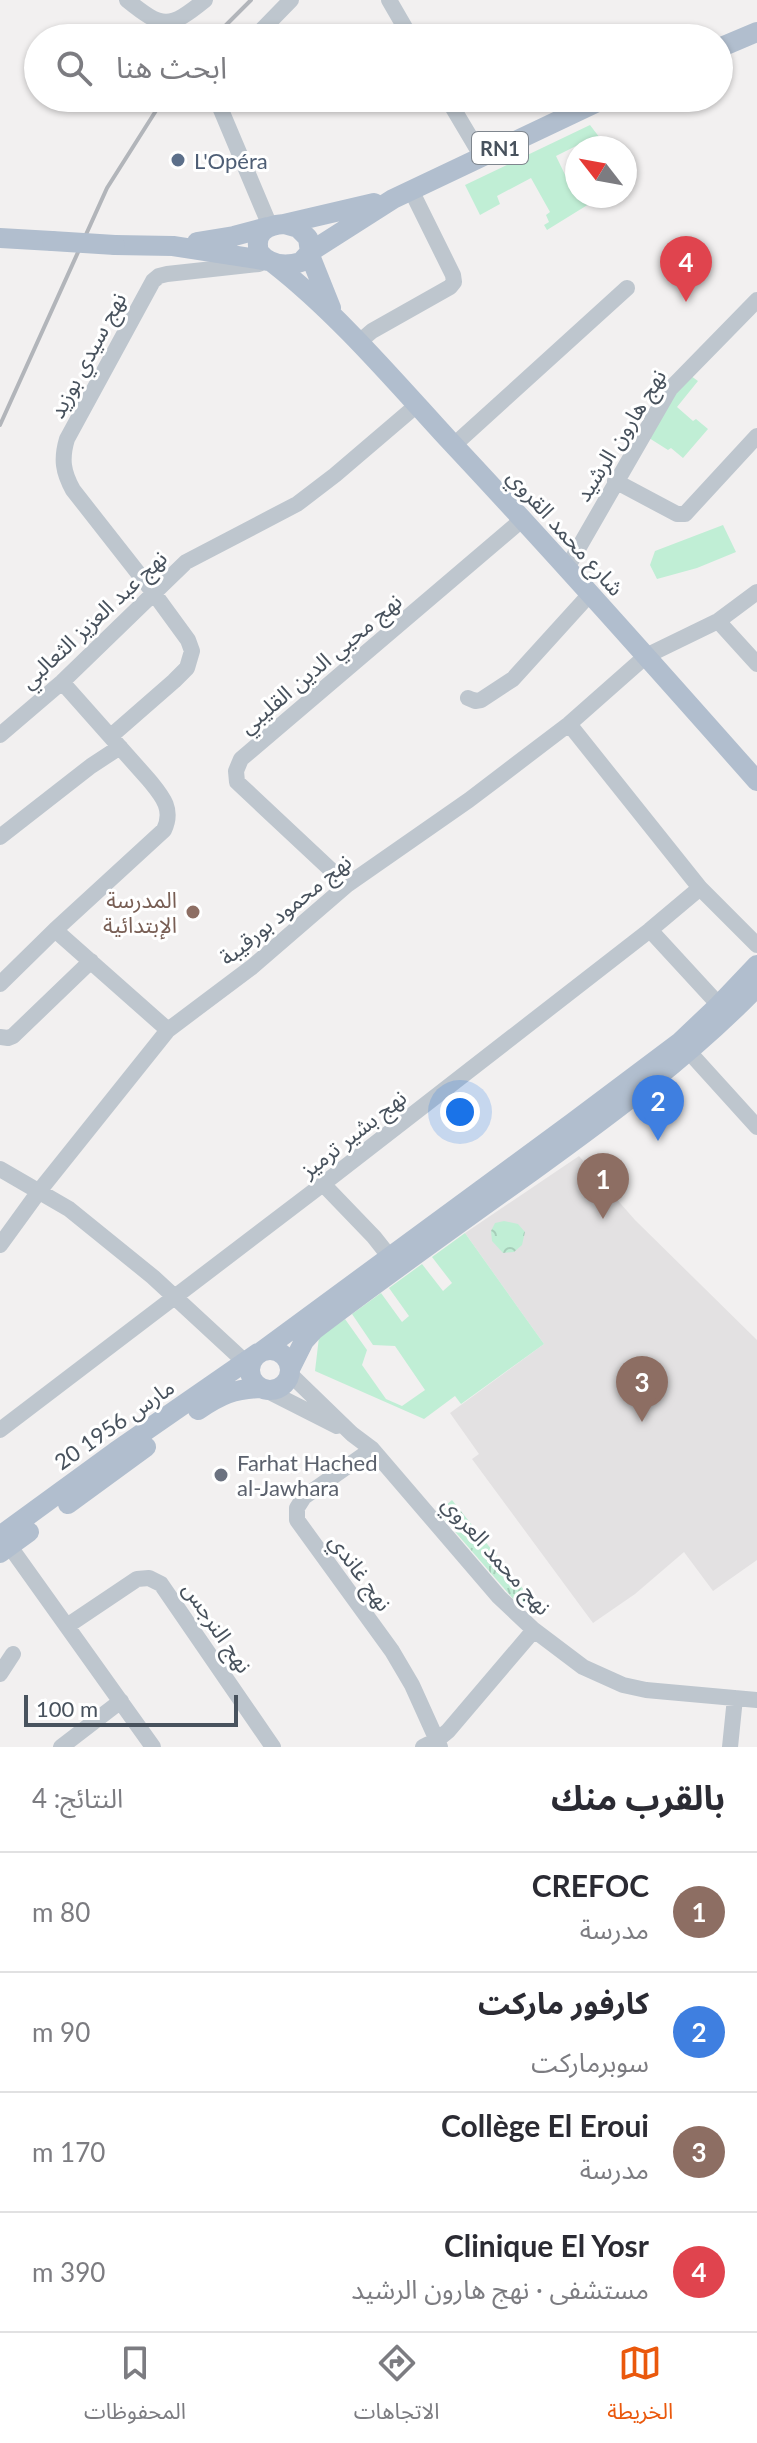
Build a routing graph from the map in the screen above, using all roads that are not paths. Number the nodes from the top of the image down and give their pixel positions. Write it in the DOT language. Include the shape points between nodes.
graph roads {
  1 [pos="127,0"];
  2 [pos="205,0"];
  3 [pos="291,0"];
  4 [pos="389,0"];
  5 [pos="268,24"];
  6 [pos="403,24"];
  7 [pos="757,32"];
  8 [pos="733,42"];
  9 [pos="222,112"];
  10 [pos="455,112"];
  11 [pos="577,112"];
  12 [pos="482,157"];
  13 [pos="402,194"];
  14 [pos="274,226"];
  15 [pos="0,238"];
  16 [pos="173,246"];
  17 [pos="310,252"];
  18 [pos="272,262"];
  19 [pos="627,288"];
  20 [pos="757,300"];
  21 [pos="335,319"];
  22 [pos="358,343"];
  23 [pos="417,405"];
  24 [pos="757,436"];
  25 [pos="454,445"];
  26 [pos="615,481"];
  27 [pos="523,519"];
  28 [pos="567,568"];
  29 [pos="153,592"];
  30 [pos="757,592"];
  31 [pos="590,594"];
  32 [pos="718,621"];
  33 [pos="646,656"];
  34 [pos="757,664"];
  35 [pos="62,682"];
  36 [pos="468,698"];
  37 [pos="569,724"];
  38 [pos="0,735"];
  39 [pos="115,742"];
  40 [pos="757,781"];
  41 [pos="0,837"];
  42 [pos="347,885"];
  43 [pos="700,888"];
  44 [pos="55,930"];
  45 [pos="650,930"];
  46 [pos="757,945"];
  47 [pos="91,961"];
  48 [pos="757,965"];
  49 [pos="4,973"];
  50 [pos="757,987"];
  51 [pos="719,1005"];
  52 [pos="168,1030"];
  53 [pos="0,1037"];
  54 [pos="684,1047"];
  55 [pos="757,1127"];
  56 [pos="0,1169"];
  57 [pos="323,1184"];
  58 [pos="40,1190"];
  59 [pos="0,1245"];
  60 [pos="389,1256"];
  61 [pos="173,1296"];
  62 [pos="253,1359"];
  63 [pos="290,1371"];
  64 [pos="263,1389"];
  65 [pos="0,1430"];
  66 [pos="352,1434"];
  67 [pos="372,1449"];
  68 [pos="2,1540"];
  69 [pos="67,1626"];
  70 [pos="534,1630"];
  71 [pos="13,1654"];
  72 [pos="0,1674"];
  73 [pos="735,1698"];
  74 [pos="757,1700"];
  75 [pos="121,1701"];
  76 [pos="433,1745"];
  77 [pos="61,1747"];
  78 [pos="153,1747"];
  79 [pos="273,1747"];
  80 [pos="730,1747"];
  1 -- 2 [label="street" via="159,22 172,22"];
  3 -- 5 [label="street"];
  4 -- 6 [label="street"];
  7 -- 8 [label="main road"];
  9 -- 14 [label="street"];
  10 -- 12 [label="street"];
  11 -- 12 [label="main road, RN1"];
  12 -- 13 [label="main road, RN1"];
  13 -- 14 [label="main road, RN1"];
  13 -- 17 [label="main road, RN1"];
  13 -- 22 [label="street" via="454,282"];
  14 -- 16 [label="main road, RN1"];
  14 -- 17 [label="main road" via="298,228 308,238"];
  14 -- 18 [label="main road" via="262,231 257,245"];
  15 -- 16 [label="main road, RN1, bridge"];
  16 -- 18 [label="main road, RN1"];
  17 -- 18 [label="main road, RN1" via="296,264"];
  17 -- 21 [label="main road, شارع محمد القروي"];
  18 -- 21 [label="main road, شارع محمد القروي"];
  18 -- 29 [label="street, نهج سيدي بوزيد" via="167,274 153,281 67,439 62,464 66,478"];
  19 -- 25 [label="street"];
  20 -- 26 [label="street, نهج هارون الرشيد" via="670,389"];
  21 -- 22 [label="main road, شارع محمد القروي"];
  22 -- 23 [label="main road, شارع محمد القروي"];
  23 -- 25 [label="main road, شارع محمد القروي"];
  23 -- 29 [label="street, نهج عبد العزيز الثعالبي" via="297,504 199,554"];
  24 -- 26 [label="street" via="685,514"];
  25 -- 27 [label="main road, شارع محمد القروي"];
  26 -- 28 [label="street, نهج هارون الرشيد"];
  27 -- 28 [label="main road, شارع محمد القروي"];
  27 -- 42 [label="street, نهج محيي الدين القليبي" via="241,759 237,782"];
  28 -- 31 [label="main road, شارع محمد القروي"];
  29 -- 35 [label="street, نهج عبد العزيز الثعالبي"];
  29 -- 39 [label="street" via="188,640 191,659"];
  30 -- 32 [label="street, نهج محمود بورقيبة"];
  31 -- 33 [label="main road, شارع محمد القروي"];
  31 -- 36 [label="street" via="513,679 481,700"];
  32 -- 33 [label="street, نهج محمود بورقيبة"];
  32 -- 34 [label="street"];
  33 -- 37 [label="street, نهج محمود بورقيبة"];
  33 -- 40 [label="main road, شارع محمد القروي"];
  35 -- 38 [label="street, نهج عبد العزيز الثعالبي"];
  35 -- 39 [label="street"];
  37 -- 42 [label="street, نهج محمود بورقيبة"];
  37 -- 43 [label="street"];
  39 -- 41 [label="street"];
  39 -- 44 [label="street" via="162,797 168,822"];
  42 -- 52 [label="street, نهج محمود بورقيبة"];
  43 -- 45 [label="street, نهج بشير ترميز"];
  43 -- 46 [label="street"];
  44 -- 47 [label="street"];
  44 -- 49 [label="street"];
  45 -- 51 [label="street"];
  45 -- 57 [label="street, نهج بشير ترميز"];
  47 -- 52 [label="street"];
  47 -- 53 [label="street" via="13,1036"];
  48 -- 51 [label="main road"];
  50 -- 54 [label="main road"];
  51 -- 54 [label="main road"];
  52 -- 58 [label="street, نهج محمود بورقيبة"];
  54 -- 55 [label="street"];
  54 -- 60 [label="main road, 20 مارس 1956"];
  54 -- 63 [label="main road" via="582,1135 314,1330"];
  56 -- 58 [label="street"];
  57 -- 60 [label="street"];
  57 -- 61 [label="street, نهج بشير ترميز"];
  58 -- 59 [label="street, نهج محمود بورقيبة"];
  58 -- 61 [label="street"];
  60 -- 62 [label="main road, 20 مارس 1956"];
  61 -- 62 [label="street"];
  61 -- 65 [label="street, نهج بشير ترميز"];
  62 -- 63 [label="main road" via="275,1350 286,1356"];
  62 -- 64 [label="main road" via="253,1381"];
  62 -- 68 [label="main road, 20 مارس 1956" via="115,1452"];
  63 -- 64 [label="main road" via="283,1385"];
  63 -- 66 [label="street, نهج محمد العروي"];
  64 -- 66 [label="street"];
  64 -- 68 [label="main road, 20 مارس 1956" via="237,1389 216,1399"];
  66 -- 67 [label="street, نهج محمد العروي"];
  67 -- 70 [label="street, نهج محمد العروي" via="499,1597"];
  67 -- 76 [label="street, نهج غاندي" via="304,1497 297,1520 392,1651 412,1685"];
  68 -- 69 [label="street"];
  69 -- 75 [label="street"];
  69 -- 79 [label="street, نهج النرجس" via="137,1579 161,1584"];
  70 -- 73 [label="street, نهج محمد العروي" via="583,1667 623,1685"];
  70 -- 76 [label="street"];
  71 -- 72 [label="street"];
  73 -- 74 [label="street, نهج محمد العروي"];
  73 -- 80 [label="street"];
  75 -- 77 [label="street"];
  75 -- 78 [label="street"];
}
